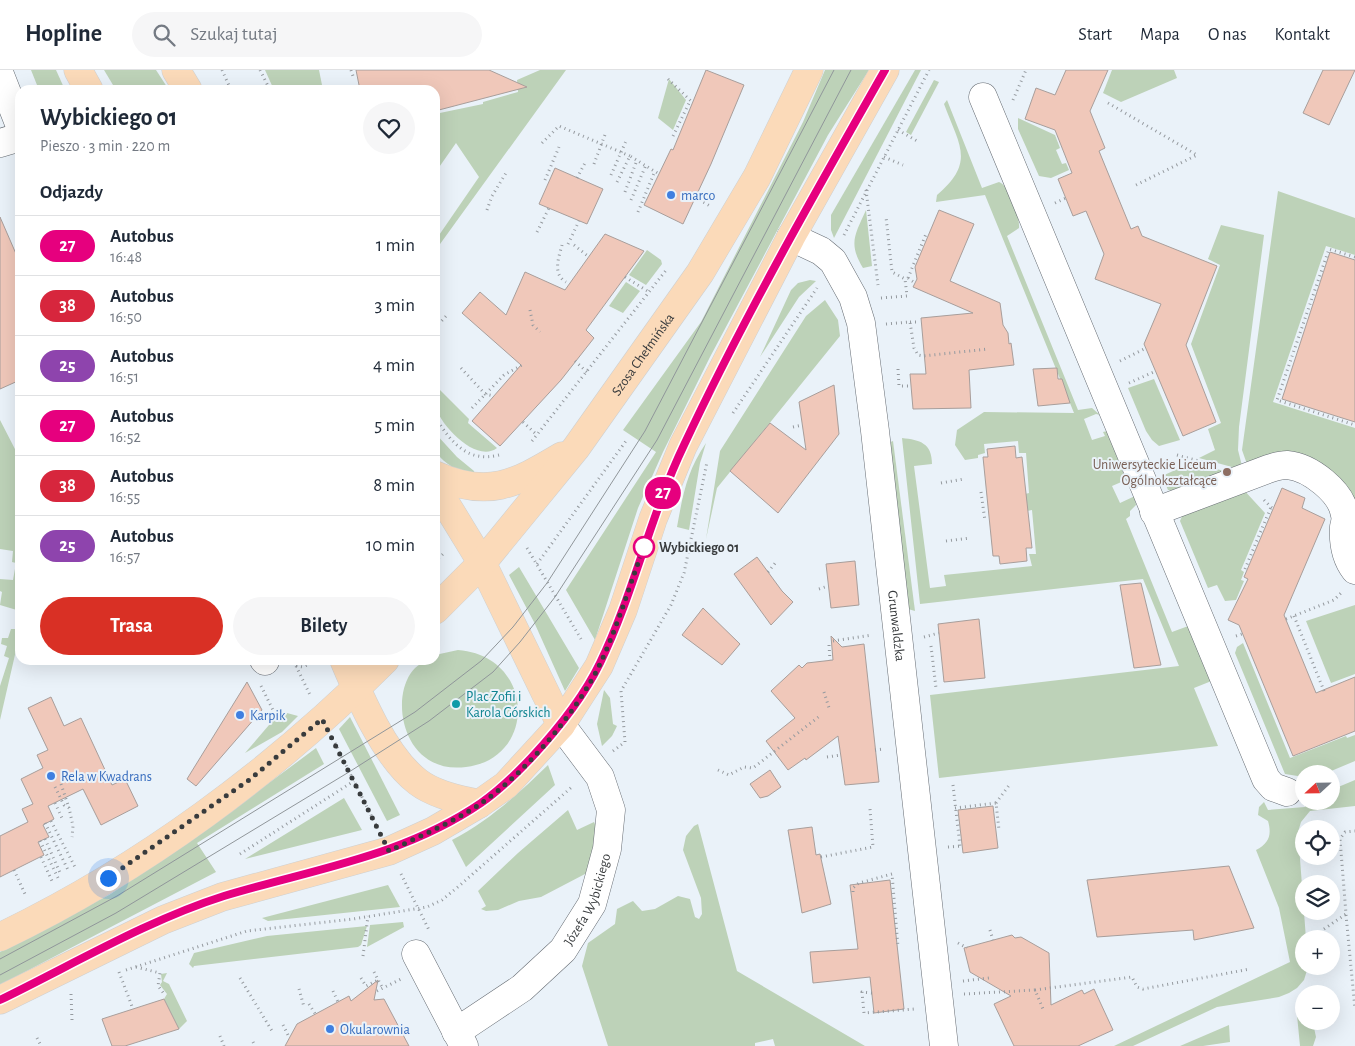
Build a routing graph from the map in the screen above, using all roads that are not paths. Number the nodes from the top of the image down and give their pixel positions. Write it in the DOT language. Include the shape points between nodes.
graph roads {
  1 [pos="78,70"];
  2 [pos="176,70"];
  3 [pos="809,70"];
  4 [pos="885,70"];
  5 [pos="0,75"];
  6 [pos="86,85"];
  7 [pos="185,85"];
  8 [pos="983,97"];
  9 [pos="15,113"];
  10 [pos="15,138"];
  11 [pos="0,143"];
  12 [pos="791,236"];
  13 [pos="576,448"];
  14 [pos="440,477"];
  15 [pos="440,494"];
  16 [pos="1154,512"];
  17 [pos="482,563"];
  18 [pos="1350,580"];
  19 [pos="440,605"];
  20 [pos="346,665"];
  21 [pos="380,665"];
  22 [pos="356,689"];
  23 [pos="562,725"];
  24 [pos="1287,792"];
  25 [pos="480,804"];
  26 [pos="0,937"];
  27 [pos="418,956"];
  28 [pos="0,1000"];
  29 [pos="460,1039"];
  30 [pos="944,1046"];
  1 -- 6 [label="main road"];
  2 -- 7 [label="main road"];
  3 -- 13 [label="main road, Szosa Chełmińska" via="757,177 715,252"];
  4 -- 12 [label="main road"];
  5 -- 9 [label="street"];
  8 -- 16 [label="street"];
  10 -- 11 [label="street"];
  12 -- 23 [label="main road" via="683,446 599,666"];
  12 -- 30 [label="street, Grunwaldzka" via="822,251 833,261 853,297 861,324"];
  13 -- 14 [label="main road" via="523,479 492,487 457,485"];
  13 -- 17 [label="main road, Szosa Chełmińska"];
  15 -- 17 [label="main road"];
  16 -- 18 [label="street" via="1268,469 1286,465 1303,469 1316,476 1339,501 1346,515 1344,541"];
  16 -- 24 [label="street" via="1266,779 1273,787"];
  17 -- 19 [label="main road, Szosa Chełmińska"];
  17 -- 23 [label="main road"];
  20 -- 22 [label="main road"];
  21 -- 22 [label="main road"];
  22 -- 25 [label="main road" via="388,747 418,783 448,797"];
  22 -- 26 [label="main road" via="249,780 177,832 108,878"];
  23 -- 25 [label="main road" via="506,784"];
  23 -- 29 [label="street, Józefa Wybickiego" via="600,777 611,810 607,849 592,904 563,950"];
  25 -- 28 [label="main road" via="389,851 206,904 163,920"];
  27 -- 29 [label="street, Józefa Wybickiego"];
}
